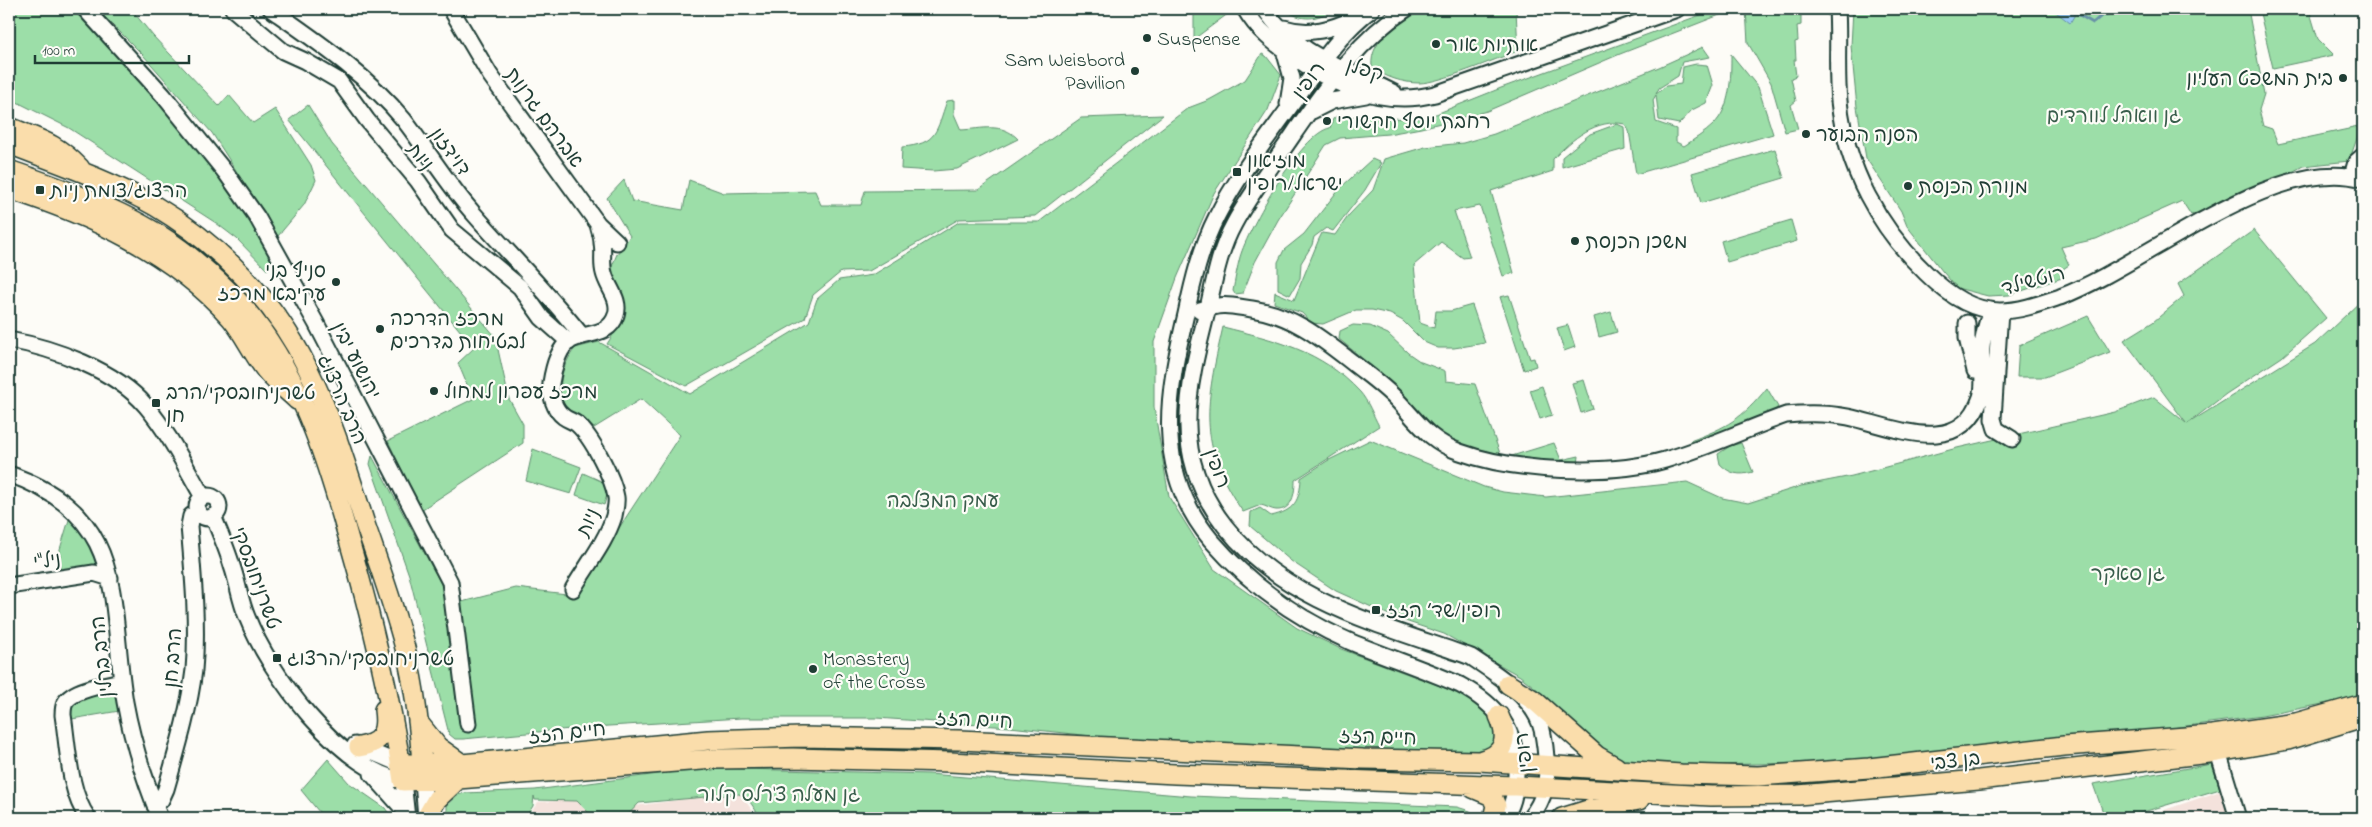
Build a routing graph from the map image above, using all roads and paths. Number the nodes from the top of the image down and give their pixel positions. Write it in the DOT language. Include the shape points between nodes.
graph roads {
  1 [pos="85,9"];
  2 [pos="233,9"];
  3 [pos="271,9"];
  4 [pos="451,9"];
  5 [pos="1245,9"];
  6 [pos="1265,9"];
  7 [pos="1406,9"];
  8 [pos="1677,9"];
  9 [pos="1837,9"];
  10 [pos="1370,10"];
  11 [pos="1278,26"];
  12 [pos="1360,45"];
  13 [pos="1284,50"];
  14 [pos="1320,65"];
  15 [pos="1336,74"];
  16 [pos="1371,88"];
  17 [pos="1284,114"];
  18 [pos="1307,115"];
  19 [pos="9,127"];
  20 [pos="9,144"];
  21 [pos="2363,156"];
  22 [pos="9,170"];
  23 [pos="86,174"];
  24 [pos="2358,177"];
  25 [pos="9,189"];
  26 [pos="598,224"];
  27 [pos="617,242"];
  28 [pos="1208,308"];
  29 [pos="1995,310"];
  30 [pos="1185,317"];
  31 [pos="1967,323"];
  32 [pos="575,339"];
  33 [pos="9,340"];
  34 [pos="1977,404"];
  35 [pos="303,405"];
  36 [pos="2012,439"];
  37 [pos="9,474"];
  38 [pos="205,508"];
  39 [pos="103,559"];
  40 [pos="91,573"];
  41 [pos="110,578"];
  42 [pos="9,586"];
  43 [pos="573,588"];
  44 [pos="371,618"];
  45 [pos="122,681"];
  46 [pos="1508,684"];
  47 [pos="2363,704"];
  48 [pos="1499,716"];
  49 [pos="2363,717"];
  50 [pos="418,722"];
  51 [pos="468,724"];
  52 [pos="2218,752"];
  53 [pos="360,756"];
  54 [pos="1479,761"];
  55 [pos="1517,762"];
  56 [pos="1547,764"];
  57 [pos="1622,769"];
  58 [pos="460,771"];
  59 [pos="401,772"];
  60 [pos="422,773"];
  61 [pos="1459,785"];
  62 [pos="1516,786"];
  63 [pos="1546,788"];
  64 [pos="1679,794"];
  65 [pos="157,812"];
  66 [pos="406,815"];
  67 [pos="2236,816"];
  68 [pos="88,818"];
  69 [pos="426,818"];
  70 [pos="1492,818"];
  71 [pos="1504,818"];
  72 [pos="1530,818"];
  73 [pos="1562,818"];
  1 -- 51 [label="street, יהושוע יבין" via="157,88 226,173 256,217 316,323 450,582"];
  2 -- 32 [label="street, ניות" via="283,51 339,81 418,181 452,230 520,287 542,318"];
  3 -- 32 [label="street, דוידזון" via="350,67 403,119 473,213 552,298"];
  4 -- 26 [label="street, אברהם גרנות" via="490,75"];
  5 -- 13 [label="street" via="1257,28"];
  6 -- 11 [label="street"];
  7 -- 12 [label="street, רופין"];
  8 -- 16 [label="street, קפלן" via="1435,94 1404,98"];
  9 -- 29 [label="street, רוטשילד" via="1843,126 1855,168 1868,196 1892,235 1935,282 1966,303"];
  10 -- 11 [label="street" via="1318,31"];
  10 -- 14 [label="street, רופין"];
  11 -- 14 [label="street"];
  12 -- 15 [label="street, רופין"];
  12 -- 16 [label="street" via="1359,66"];
  13 -- 14 [label="street"];
  13 -- 17 [label="street" via="1292,86"];
  14 -- 15 [label="street, קפלן"];
  14 -- 17 [label="street, רופין"];
  15 -- 16 [label="street, קפלן"];
  15 -- 18 [label="street, רופין"];
  16 -- 18 [label="street" via="1332,101"];
  17 -- 30 [label="street, רופין" via="1217,215 1202,252"];
  18 -- 28 [label="street, רופין" via="1234,224 1220,258"];
  19 -- 23 [label="main road" via="52,144"];
  20 -- 23 [label="main road, הרב הרצוג"];
  21 -- 24 [label="street" via="2356,162"];
  22 -- 35 [label="main road, הרב הרצוג" via="120,214 188,255 238,300 262,331"];
  23 -- 50 [label="main road, הרב הרצוג" via="154,206 199,237 239,272 291,338 322,401 347,468 405,648"];
  24 -- 29 [label="street, רוטשילד" via="2316,176 2277,185 2089,285 2043,303"];
  25 -- 35 [label="main road" via="91,218 172,267 231,318 262,366"];
  26 -- 27 [label="street, אברהם גרנות"];
  26 -- 32 [label="street" via="603,244 602,266 616,299 616,315 605,329"];
  28 -- 30 [label="street"];
  28 -- 34 [label="street" via="1223,304 1267,310 1300,324 1384,387 1427,434 1440,443 1459,452 1512,465 1603,469 1663,460 1776,419 1801,414 1848,417 1902,432 1935,434 1953,431 1968,422"];
  28 -- 46 [label="street, רופין" via="1190,386 1188,440 1199,483 1226,527 1267,567 1309,594 1471,658"];
  29 -- 34 [label="street" via="1982,346 1982,390"];
  29 -- 36 [label="street" via="1993,419 1996,429"];
  30 -- 48 [label="street, רופין" via="1168,403 1168,442 1175,475 1210,539 1279,603 1350,642 1460,685 1484,700"];
  31 -- 34 [label="street" via="1967,338 1977,381"];
  32 -- 43 [label="street, ניות" via="562,348 554,369 552,397 562,416 577,424 588,438 612,481 617,499 608,532"];
  33 -- 38 [label="street, טשרניחובסקי" via="85,364 132,392 156,418"];
  35 -- 44 [label="main road, הרב הרצוג" via="328,469"];
  37 -- 39 [label="street, הרב ברלין" via="48,493 72,510 90,530"];
  38 -- 53 [label="street, טשרניחובסקי" via="232,566 246,616 258,642 290,691 319,724"];
  38 -- 65 [label="street, הרב חן" via="192,516 189,526 194,605 194,669 190,696"];
  39 -- 40 [label="street, ניל\"י"];
  39 -- 41 [label="street, הרב ברלין"];
  40 -- 41 [label="street, ניל\"י"];
  40 -- 42 [label="street, ניל\"י"];
  41 -- 45 [label="street, הרב ברלין"];
  44 -- 53 [label="main road" via="372,647 385,728 379,740"];
  44 -- 59 [label="main road, הרב הרצוג" via="389,694"];
  45 -- 65 [label="street, הרב ברלין" via="136,747"];
  45 -- 68 [label="street" via="88,689 64,704 76,795"];
  46 -- 56 [label="street, רופין" via="1536,712 1544,732"];
  46 -- 57 [label="main road" via="1535,701 1597,756"];
  47 -- 57 [label="main road, בן צבי" via="2296,723 2213,735 2064,746 1869,768 1758,776"];
  48 -- 54 [label="main road" via="1505,734 1504,746 1495,755"];
  48 -- 55 [label="street, רופין" via="1511,734"];
  49 -- 52 [label="main road, בן צבי" via="2288,740"];
  50 -- 58 [label="main road"];
  50 -- 60 [label="main road, הרב הרצוג"];
  52 -- 64 [label="main road, בן צבי" via="1839,793"];
  52 -- 67 [label="street"];
  53 -- 59 [label="street, טשרניחובסקי" via="381,775"];
  53 -- 66 [label="street"];
  54 -- 55 [label="main road, חיים הזז"];
  54 -- 58 [label="main road, חיים הזז" via="1363,759 960,740 801,737 708,740"];
  55 -- 56 [label="main road, חיים הזז"];
  55 -- 62 [label="street, רופין"];
  56 -- 57 [label="main road, בן צבי"];
  56 -- 63 [label="street, רופין"];
  58 -- 60 [label="main road, חיים הזז"];
  58 -- 61 [label="main road, חיים הזז" via="793,758"];
  58 -- 69 [label="main road"];
  59 -- 60 [label="main road, חיים הזז"];
  59 -- 66 [label="street, הרב הרצוג"];
  60 -- 69 [label="street, הרב הרצוג"];
  61 -- 62 [label="main road, חיים הזז"];
  61 -- 70 [label="main road" via="1492,796 1496,806"];
  62 -- 63 [label="main road, חיים הזז"];
  62 -- 71 [label="street, רופין"];
  63 -- 64 [label="main road, בן צבי"];
  63 -- 72 [label="street, רופין"];
  64 -- 73 [label="main road" via="1592,809"];
}
